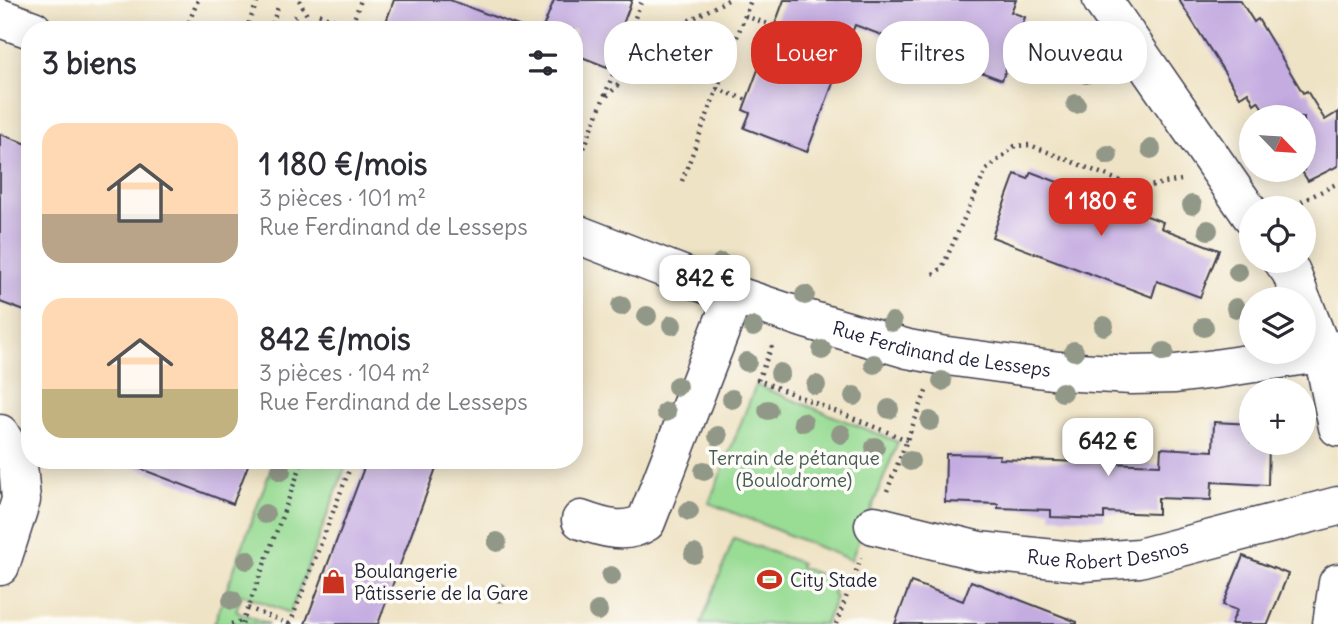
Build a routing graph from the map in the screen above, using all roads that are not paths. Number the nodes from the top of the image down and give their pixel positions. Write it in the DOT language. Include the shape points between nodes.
graph roads {
  1 [pos="1102,0"];
  2 [pos="0,18"];
  3 [pos="21,26"];
  4 [pos="1239,198"];
  5 [pos="583,236"];
  6 [pos="734,295"];
  7 [pos="1316,326"];
  8 [pos="1331,352"];
  9 [pos="1338,427"];
  10 [pos="0,434"];
  11 [pos="1338,506"];
  12 [pos="581,520"];
  13 [pos="874,525"];
  14 [pos="0,566"];
  15 [pos="1338,583"];
  16 [pos="1332,624"];
  1 -- 4 [label="street"];
  2 -- 3 [label="street"];
  5 -- 6 [label="street, Rue Ferdinand de Lesseps"];
  6 -- 8 [label="street, Rue Ferdinand de Lesseps" via="908,349 1059,371 1175,374"];
  6 -- 12 [label="street" via="646,522 635,529 616,529"];
  7 -- 8 [label="street"];
  8 -- 9 [label="street"];
  10 -- 14 [label="street" via="18,464 21,500"];
  11 -- 13 [label="street, Rue Robert Desnos" via="1139,558 1083,562 979,551"];
  15 -- 16 [label="street"];
}
